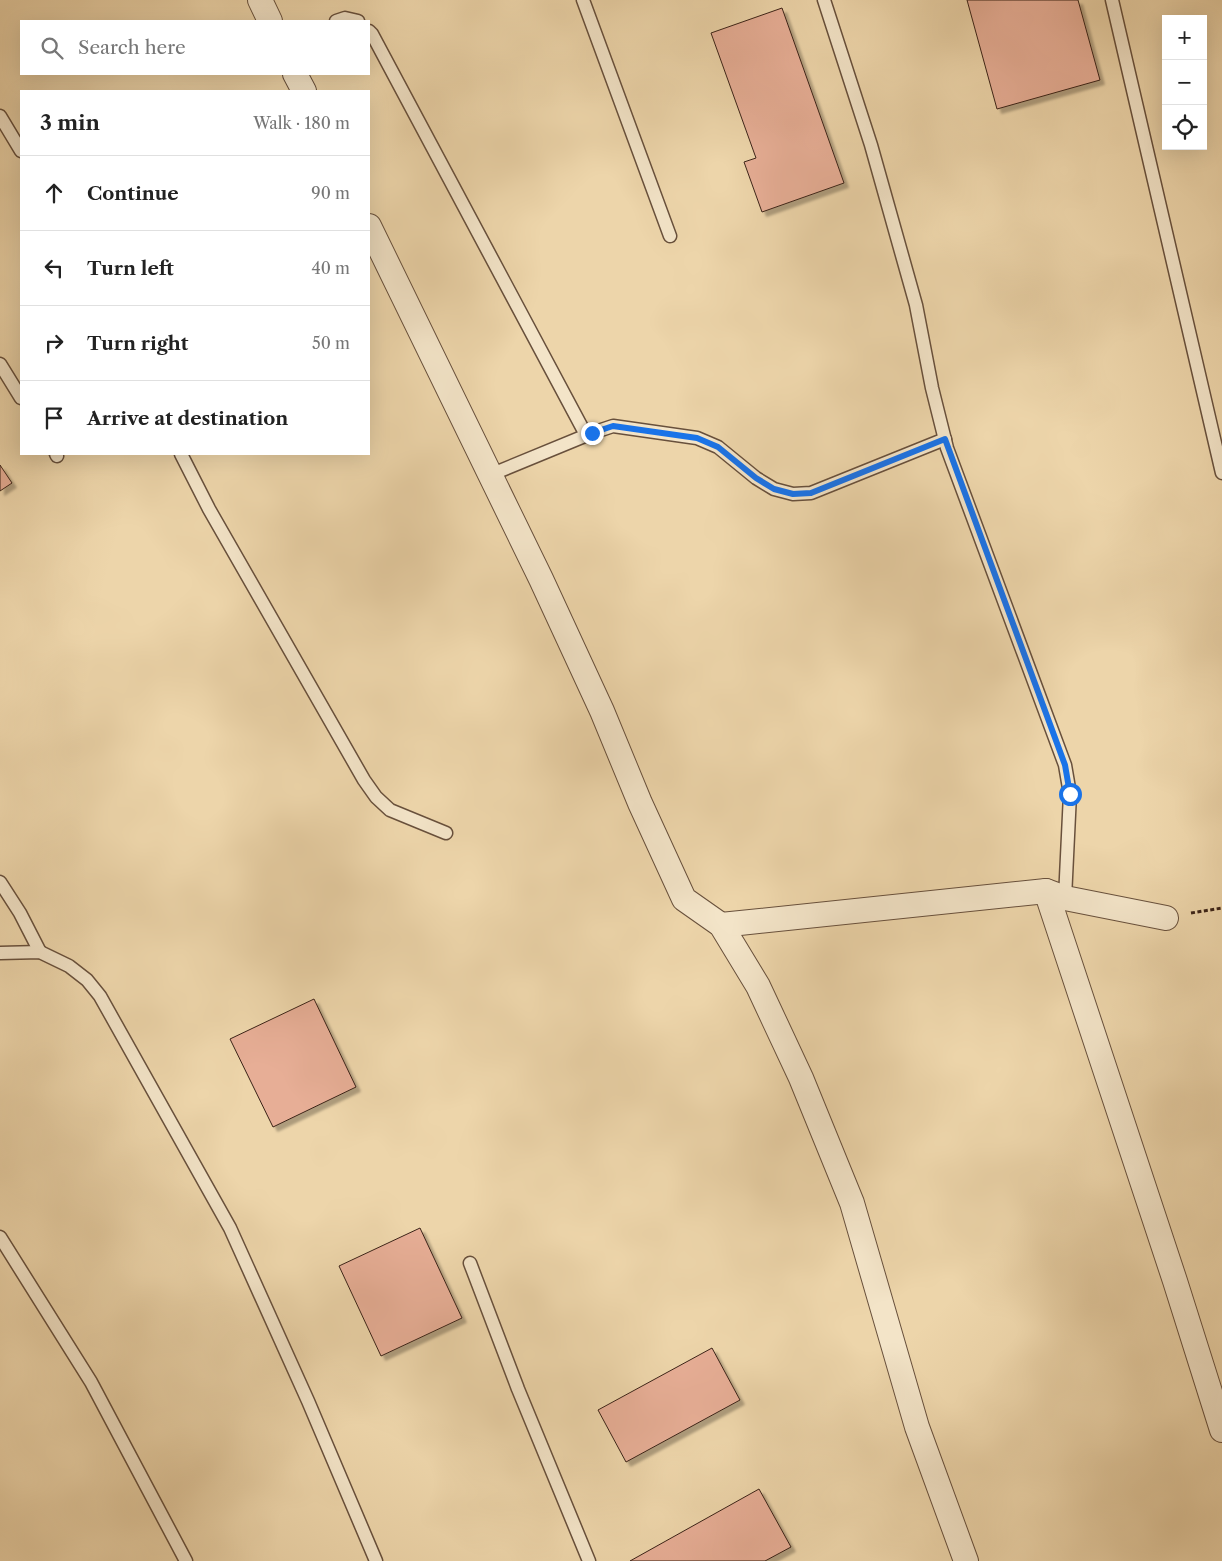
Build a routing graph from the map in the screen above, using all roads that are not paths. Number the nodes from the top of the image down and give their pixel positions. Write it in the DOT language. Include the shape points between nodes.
graph roads {
  1 [pos="260,0"];
  2 [pos="583,0"];
  3 [pos="824,0"];
  4 [pos="1112,0"];
  5 [pos="270,20"];
  6 [pos="339,20"];
  7 [pos="354,20"];
  8 [pos="370,32"];
  9 [pos="296,75"];
  10 [pos="304,90"];
  11 [pos="0,116"];
  12 [pos="20,149"];
  13 [pos="370,228"];
  14 [pos="670,236"];
  15 [pos="0,364"];
  16 [pos="20,396"];
  17 [pos="586,436"];
  18 [pos="945,439"];
  19 [pos="182,455"];
  20 [pos="1222,473"];
  21 [pos="490,475"];
  22 [pos="446,833"];
  23 [pos="0,882"];
  24 [pos="1056,895"];
  25 [pos="1166,918"];
  26 [pos="721,924"];
  27 [pos="40,952"];
  28 [pos="0,953"];
  29 [pos="0,1237"];
  30 [pos="470,1263"];
  31 [pos="1222,1430"];
  32 [pos="186,1561"];
  33 [pos="376,1561"];
  34 [pos="589,1561"];
  35 [pos="966,1561"];
  1 -- 5 [label="street"];
  2 -- 14 [label="lane"];
  3 -- 18 [label="lane" via="871,145 916,304"];
  4 -- 20 [label="lane"];
  6 -- 7 [label="lane"];
  8 -- 17 [label="lane"];
  9 -- 10 [label="street"];
  11 -- 12 [label="lane"];
  13 -- 21 [label="street"];
  15 -- 16 [label="lane"];
  17 -- 18 [label="lane" via="613,426 697,438 718,447 768,486 793,494 811,493"];
  17 -- 21 [label="lane"];
  18 -- 24 [label="lane" via="1065,765 1070,794"];
  19 -- 22 [label="lane" via="364,780 390,810"];
  21 -- 26 [label="street" via="602,711 684,899"];
  23 -- 27 [label="lane"];
  24 -- 25 [label="street"];
  24 -- 26 [label="street"];
  24 -- 31 [label="street"];
  26 -- 35 [label="street" via="758,986 801,1078 852,1203 917,1427"];
  27 -- 28 [label="lane"];
  27 -- 33 [label="lane" via="69,966 100,996 230,1228"];
  29 -- 32 [label="lane" via="91,1382"];
  30 -- 34 [label="lane"];
}
